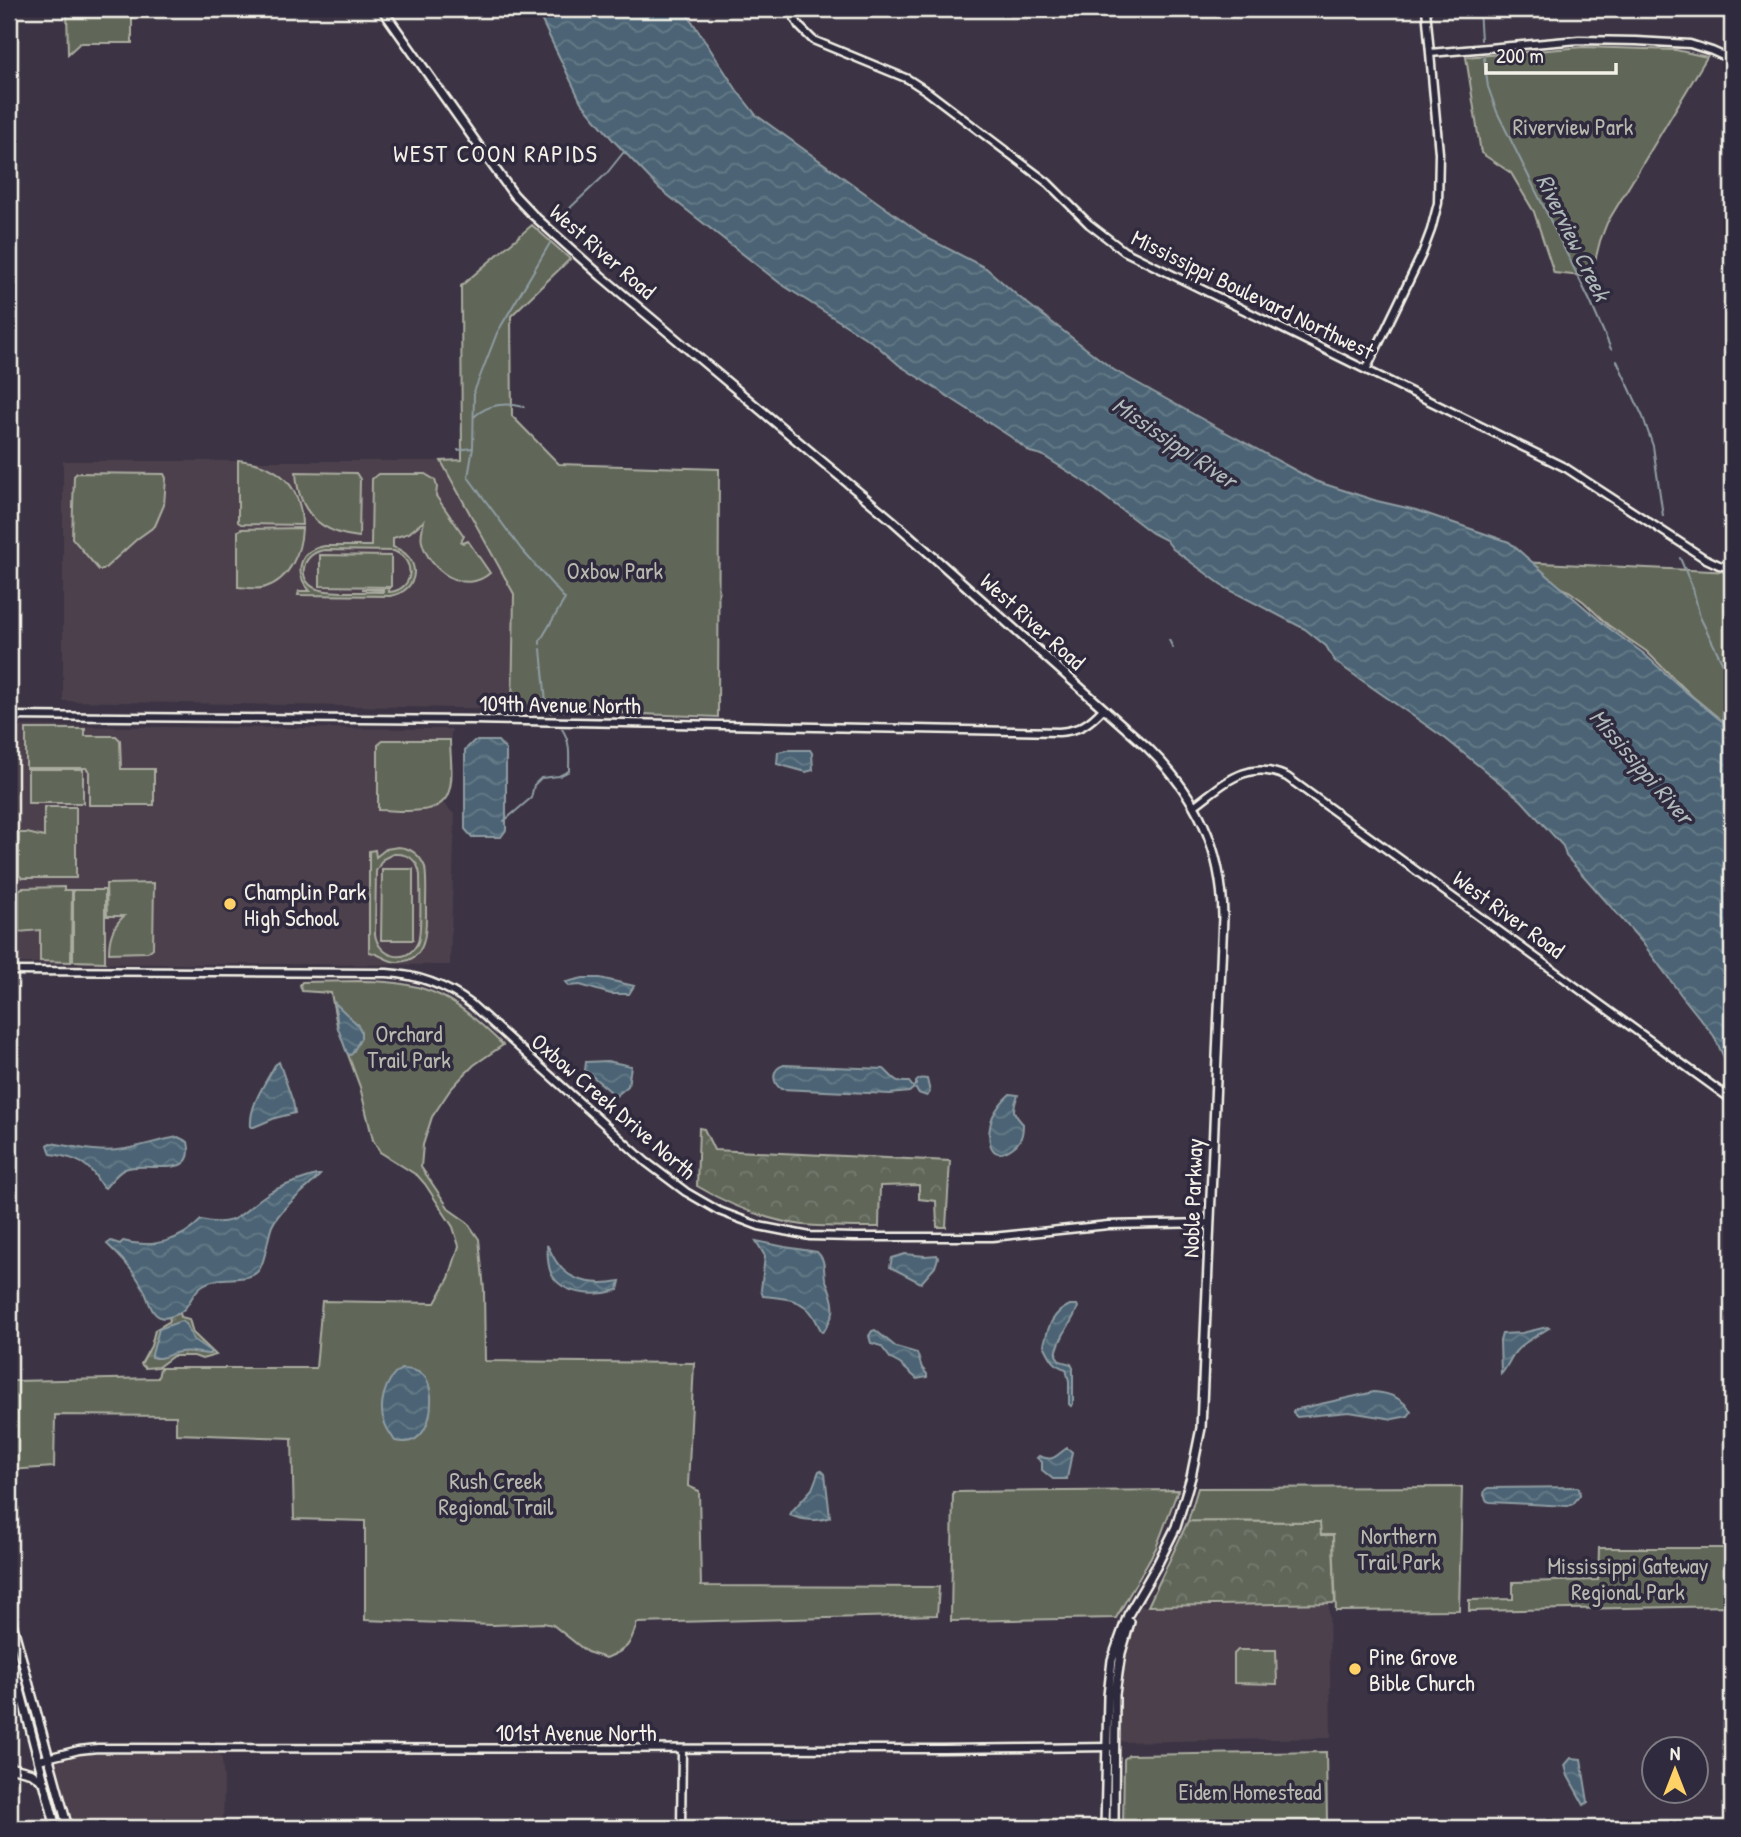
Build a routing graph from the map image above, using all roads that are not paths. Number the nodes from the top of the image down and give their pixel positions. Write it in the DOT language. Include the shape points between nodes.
graph roads {
  1 [pos="382,9"];
  2 [pos="790,9"];
  3 [pos="1426,9"];
  4 [pos="1430,53"];
  5 [pos="1732,60"];
  6 [pos="1366,370"];
  7 [pos="1732,568"];
  8 [pos="1103,709"];
  9 [pos="9,716"];
  10 [pos="1194,806"];
  11 [pos="9,971"];
  12 [pos="1732,1100"];
  13 [pos="1209,1223"];
  14 [pos="9,1612"];
  15 [pos="9,1647"];
  16 [pos="1110,1747"];
  17 [pos="682,1749"];
  18 [pos="48,1758"];
  19 [pos="39,1760"];
  20 [pos="13,1768"];
  21 [pos="45,1783"];
  22 [pos="56,1828"];
  23 [pos="68,1828"];
  24 [pos="681,1828"];
  25 [pos="1105,1828"];
  26 [pos="1114,1828"];
  1 -- 8 [label="main road, West River Road" via="533,215 893,521"];
  2 -- 6 [label="street, Mississippi Boulevard Northwest" via="813,40 908,79 928,92 1048,183 1116,246"];
  3 -- 4 [label="street"];
  4 -- 5 [label="street" via="1579,40 1636,41 1690,44"];
  4 -- 6 [label="street" via="1440,162 1435,215 1422,254"];
  6 -- 7 [label="street, Mississippi Boulevard Northwest" via="1571,470 1704,558"];
  8 -- 9 [label="street, 109th Avenue North" via="1080,729 1059,732"];
  8 -- 10 [label="main road, West River Road" via="1155,755"];
  10 -- 12 [label="street, West River Road" via="1246,772 1270,771 1287,777"];
  10 -- 13 [label="main road, Noble Parkway" via="1210,838 1223,904"];
  11 -- 13 [label="street, Oxbow Creek Drive North" via="387,973 432,982 471,1004 671,1182 719,1211 759,1226 831,1237 992,1237 1108,1225"];
  13 -- 16 [label="main road, Noble Parkway" via="1198,1447 1175,1527 1129,1624"];
  14 -- 18 [label="main road"];
  15 -- 19 [label="main road"];
  16 -- 17 [label="street, 101st Avenue North"];
  16 -- 25 [label="main road, Noble Parkway"];
  16 -- 26 [label="main road, Noble Parkway"];
  17 -- 18 [label="street, 101st Avenue North" via="98,1748"];
  17 -- 24 [label="street"];
  18 -- 19 [label="street, 101st Avenue North"];
  18 -- 23 [label="main road"];
  19 -- 21 [label="main road"];
  20 -- 21 [label="main road" via="32,1773"];
  21 -- 22 [label="main road"];
}
